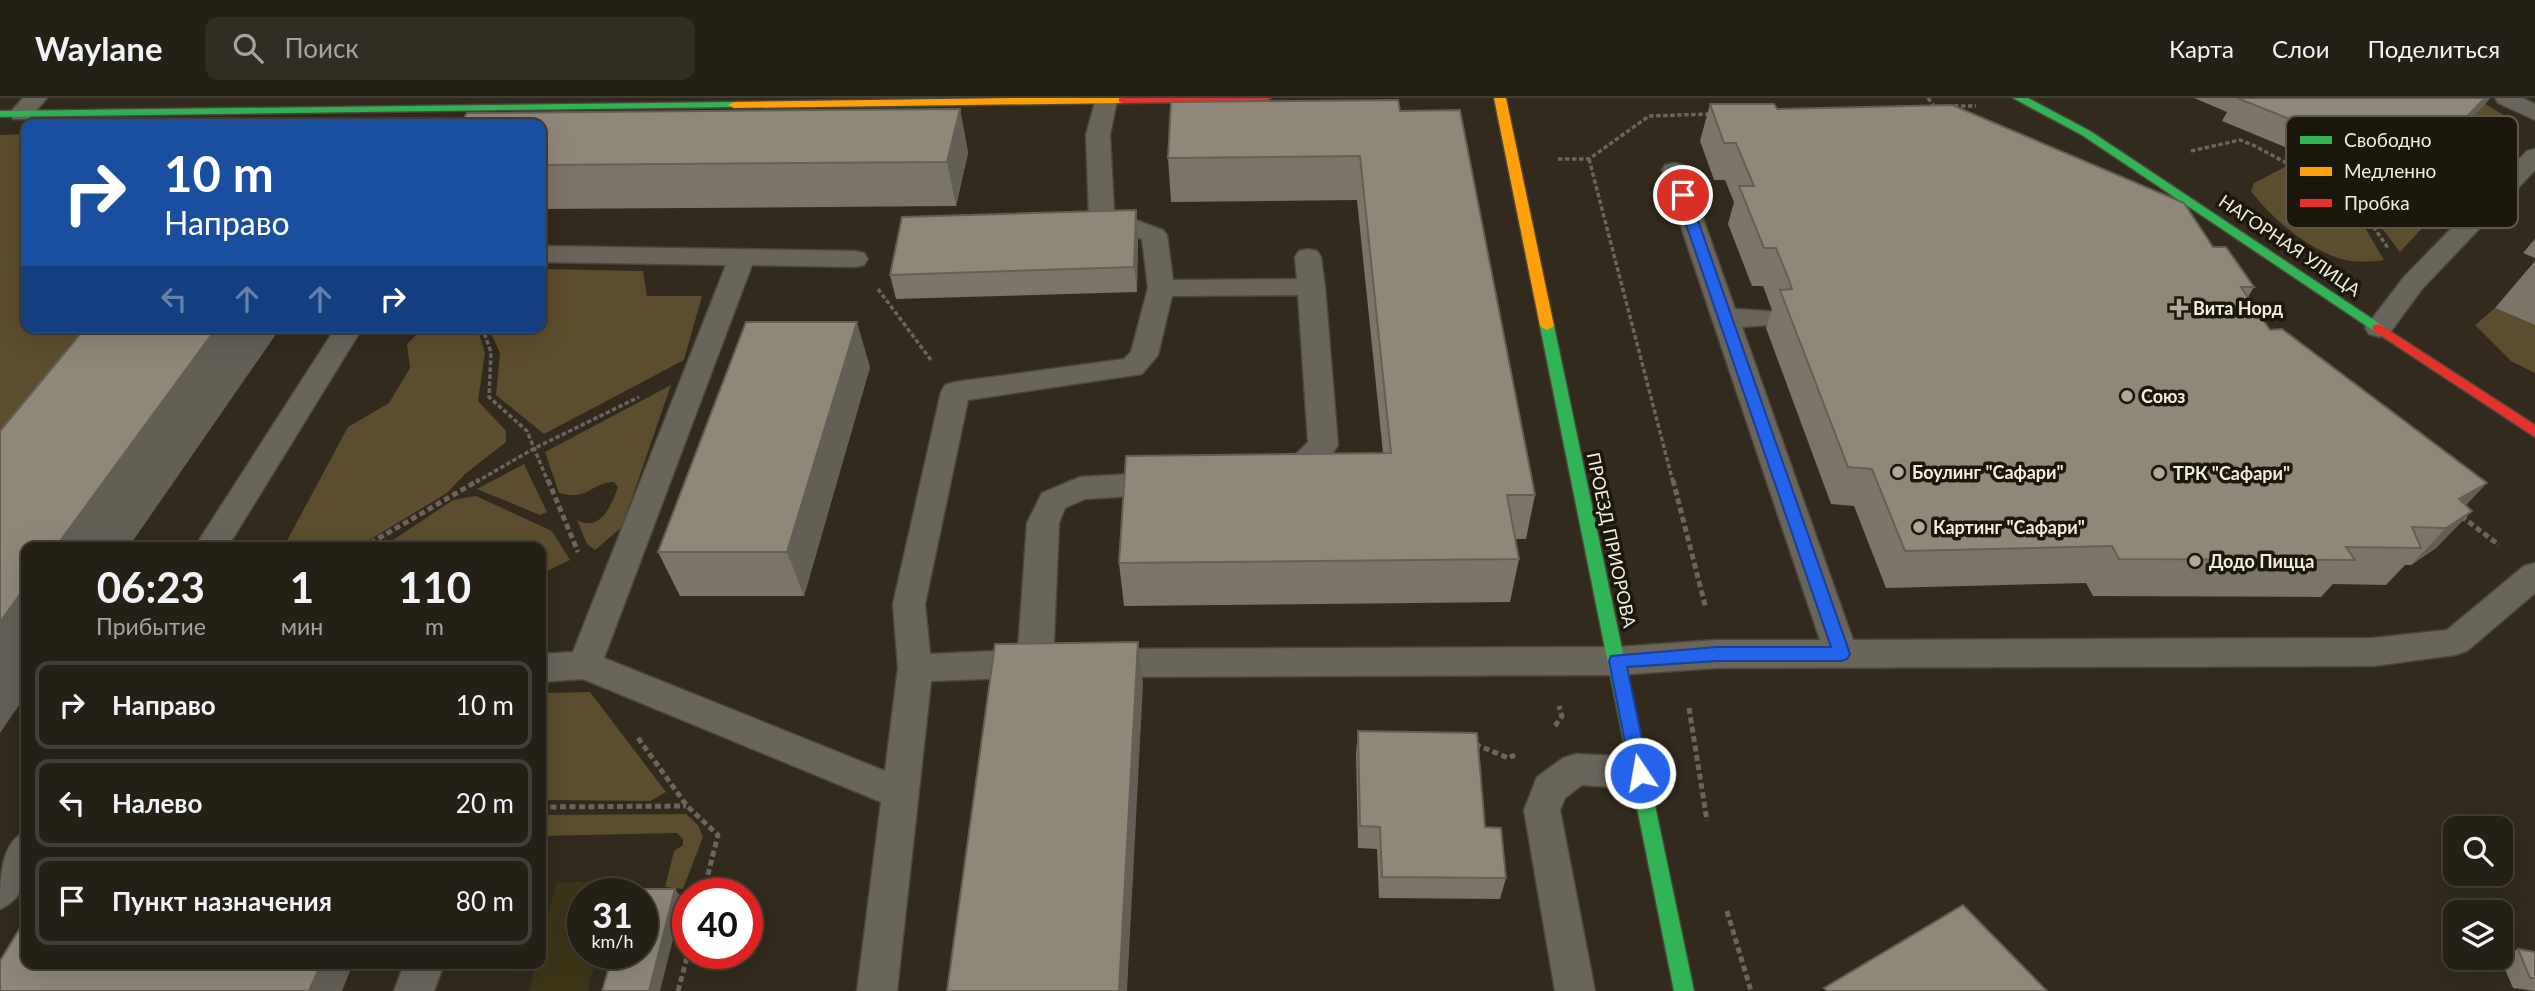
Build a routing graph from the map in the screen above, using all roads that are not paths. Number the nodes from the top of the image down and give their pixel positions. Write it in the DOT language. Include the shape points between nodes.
graph roads {
  1 [pos="1265,98"];
  2 [pos="1500,98"];
  3 [pos="2019,98"];
  4 [pos="2506,98"];
  5 [pos="1038,100"];
  6 [pos="1106,100"];
  7 [pos="659,102"];
  8 [pos="302,104"];
  9 [pos="19,108"];
  10 [pos="2535,113"];
  11 [pos="480,116"];
  12 [pos="2535,156"];
  13 [pos="1674,170"];
  14 [pos="2518,174"];
  15 [pos="2466,228"];
  16 [pos="546,254"];
  17 [pos="741,257"];
  18 [pos="1308,257"];
  19 [pos="855,259"];
  20 [pos="1312,286"];
  21 [pos="1161,288"];
  22 [pos="1722,307"];
  23 [pos="1771,307"];
  24 [pos="2379,328"];
  25 [pos="346,333"];
  26 [pos="2535,432"];
  27 [pos="1258,477"];
  28 [pos="1190,481"];
  29 [pos="214,542"];
  30 [pos="2535,575"];
  31 [pos="1841,654"];
  32 [pos="1617,661"];
  33 [pos="1034,663"];
  34 [pos="585,664"];
  35 [pos="546,668"];
  36 [pos="915,668"];
  37 [pos="1640,773"];
  38 [pos="902,794"];
  39 [pos="423,969"];
  40 [pos="414,991"];
  41 [pos="877,991"];
  42 [pos="1575,991"];
  43 [pos="1684,991"];
  1 -- 6 [label="street"];
  2 -- 32 [label="street, ПРОЕЗД ПРИОРОВА"];
  3 -- 24 [label="street, НАГОРНАЯ УЛИЦА" via="2086,133"];
  4 -- 10 [label="lane"];
  5 -- 6 [label="street"];
  5 -- 7 [label="street"];
  6 -- 21 [label="lane" via="1098,135 1102,216 1154,235"];
  7 -- 11 [label="street"];
  8 -- 9 [label="street"];
  8 -- 11 [label="street"];
  12 -- 14 [label="lane"];
  13 -- 22 [label="lane"];
  15 -- 24 [label="lane"];
  16 -- 17 [label="lane"];
  17 -- 19 [label="lane"];
  17 -- 34 [label="lane"];
  18 -- 20 [label="lane"];
  20 -- 21 [label="lane"];
  20 -- 27 [label="lane" via="1323,445 1299,469"];
  21 -- 36 [label="lane" via="1144,355 1132,367 955,392 909,604"];
  22 -- 23 [label="lane"];
  22 -- 31 [label="lane"];
  24 -- 26 [label="street, НАГОРНАЯ УЛИЦА"];
  25 -- 29 [label="lane"];
  28 -- 33 [label="lane" via="1080,488 1053,501 1043,523"];
  30 -- 31 [label="lane" via="2455,642 2373,652"];
  31 -- 32 [label="lane" via="1717,654"];
  32 -- 33 [label="lane"];
  32 -- 37 [label="street, ПРОЕЗД ПРИОРОВА"];
  33 -- 36 [label="lane"];
  34 -- 35 [label="lane"];
  34 -- 38 [label="lane"];
  36 -- 38 [label="lane"];
  37 -- 42 [label="lane" via="1576,769 1550,788 1542,810"];
  37 -- 43 [label="street, ПРОЕЗД ПРИОРОВА"];
  38 -- 41 [label="lane"];
  39 -- 40 [label="lane"];
}
